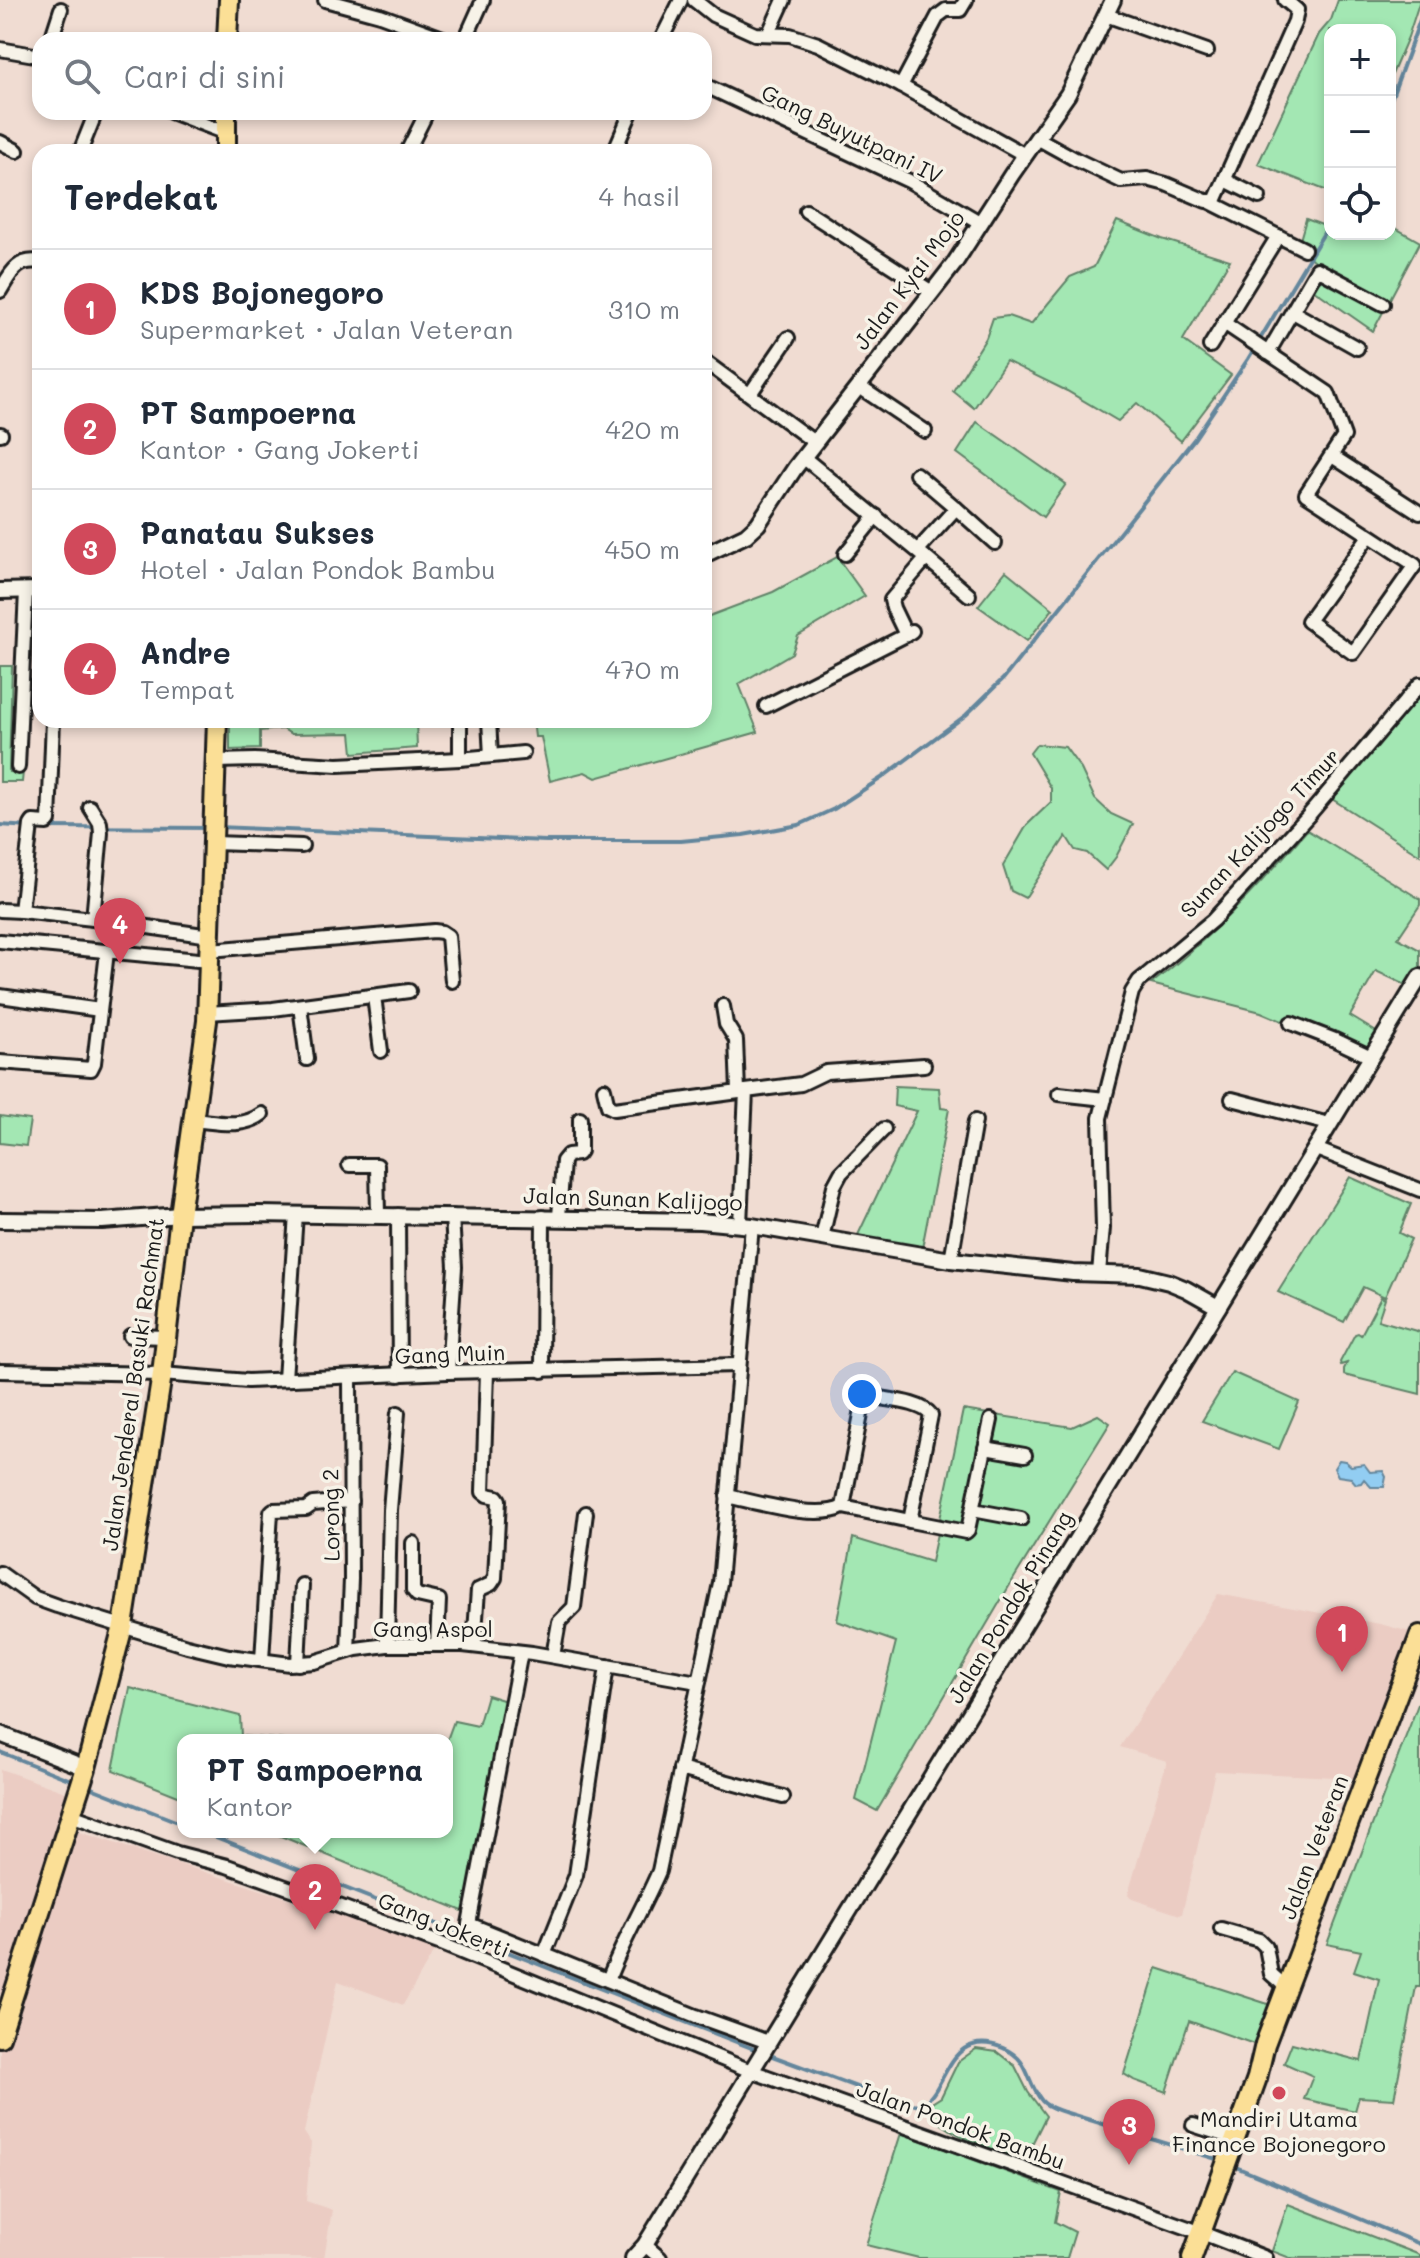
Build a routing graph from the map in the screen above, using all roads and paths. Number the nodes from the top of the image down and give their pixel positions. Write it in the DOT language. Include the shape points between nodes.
graph roads {
  1 [pos="229,0"];
  2 [pos="325,0"];
  3 [pos="483,0"];
  4 [pos="681,0"];
  5 [pos="694,0"];
  6 [pos="784,0"];
  7 [pos="966,0"];
  8 [pos="1113,0"];
  9 [pos="1285,0"];
  10 [pos="61,9"];
  11 [pos="1106,15"];
  12 [pos="54,32"];
  13 [pos="227,32"];
  14 [pos="426,32"];
  15 [pos="469,32"];
  16 [pos="665,32"];
  17 [pos="769,33"];
  18 [pos="2,49"];
  19 [pos="1207,51"];
  20 [pos="32,55"];
  21 [pos="0,64"];
  22 [pos="901,86"];
  23 [pos="712,89"];
  24 [pos="93,120"];
  25 [pos="184,120"];
  26 [pos="226,120"];
  27 [pos="423,120"];
  28 [pos="628,120"];
  29 [pos="1037,138"];
  30 [pos="0,142"];
  31 [pos="83,144"];
  32 [pos="223,144"];
  33 [pos="228,144"];
  34 [pos="411,144"];
  35 [pos="617,144"];
  36 [pos="17,151"];
  37 [pos="1025,155"];
  38 [pos="1225,180"];
  39 [pos="1259,197"];
  40 [pos="1210,202"];
  41 [pos="806,211"];
  42 [pos="981,223"];
  43 [pos="1278,236"];
  44 [pos="1304,249"];
  45 [pos="32,262"];
  46 [pos="0,291"];
  47 [pos="932,292"];
  48 [pos="1383,304"];
  49 [pos="1293,312"];
  50 [pos="1224,323"];
  51 [pos="788,338"];
  52 [pos="1210,346"];
  53 [pos="1260,347"];
  54 [pos="1357,348"];
  55 [pos="712,367"];
  56 [pos="858,386"];
  57 [pos="750,394"];
  58 [pos="925,431"];
  59 [pos="814,442"];
  60 [pos="1332,456"];
  61 [pos="803,457"];
  62 [pos="916,474"];
  63 [pos="956,508"];
  64 [pos="1420,513"];
  65 [pos="876,516"];
  66 [pos="1369,536"];
  67 [pos="995,543"];
  68 [pos="712,551"];
  69 [pos="845,554"];
  70 [pos="922,554"];
  71 [pos="1417,566"];
  72 [pos="0,591"];
  73 [pos="32,591"];
  74 [pos="969,595"];
  75 [pos="32,603"];
  76 [pos="1420,684"];
  77 [pos="766,706"];
  78 [pos="53,728"];
  79 [pos="217,728"];
  80 [pos="460,728"];
  81 [pos="489,728"];
  82 [pos="523,753"];
  83 [pos="491,756"];
  84 [pos="460,759"];
  85 [pos="217,761"];
  86 [pos="18,767"];
  87 [pos="90,807"];
  88 [pos="214,842"];
  89 [pos="302,846"];
  90 [pos="0,910"];
  91 [pos="21,911"];
  92 [pos="93,919"];
  93 [pos="0,941"];
  94 [pos="210,949"];
  95 [pos="107,952"];
  96 [pos="1420,977"];
  97 [pos="452,981"];
  98 [pos="409,991"];
  99 [pos="0,996"];
  100 [pos="374,996"];
  101 [pos="300,1006"];
  102 [pos="723,1006"];
  103 [pos="100,1010"];
  104 [pos="207,1013"];
  105 [pos="1291,1023"];
  106 [pos="381,1051"];
  107 [pos="1371,1057"];
  108 [pos="307,1059"];
  109 [pos="0,1062"];
  110 [pos="924,1065"];
  111 [pos="604,1089"];
  112 [pos="742,1091"];
  113 [pos="1059,1094"];
  114 [pos="1105,1099"];
  115 [pos="1232,1099"];
  116 [pos="262,1114"];
  117 [pos="580,1119"];
  118 [pos="193,1120"];
  119 [pos="975,1121"];
  120 [pos="1329,1124"];
  121 [pos="884,1129"];
  122 [pos="1316,1149"];
  123 [pos="349,1165"];
  124 [pos="1420,1190"];
  125 [pos="296,1214"];
  126 [pos="180,1215"];
  127 [pos="378,1215"];
  128 [pos="398,1215"];
  129 [pos="452,1216"];
  130 [pos="543,1217"];
  131 [pos="559,1217"];
  132 [pos="0,1220"];
  133 [pos="746,1225"];
  134 [pos="822,1238"];
  135 [pos="951,1260"];
  136 [pos="1099,1273"];
  137 [pos="1218,1307"];
  138 [pos="130,1336"];
  139 [pos="168,1337"];
  140 [pos="738,1365"];
  141 [pos="0,1371"];
  142 [pos="542,1371"];
  143 [pos="448,1372"];
  144 [pos="487,1372"];
  145 [pos="162,1374"];
  146 [pos="399,1375"];
  147 [pos="350,1377"];
  148 [pos="285,1379"];
  149 [pos="398,1413"];
  150 [pos="991,1420"];
  151 [pos="985,1448"];
  152 [pos="1025,1455"];
  153 [pos="727,1496"];
  154 [pos="351,1501"];
  155 [pos="843,1507"];
  156 [pos="973,1510"];
  157 [pos="586,1513"];
  158 [pos="1021,1519"];
  159 [pos="910,1521"];
  160 [pos="413,1543"];
  161 [pos="0,1573"];
  162 [pos="302,1585"];
  163 [pos="123,1626"];
  164 [pos="1420,1635"];
  165 [pos="387,1645"];
  166 [pos="437,1645"];
  167 [pos="474,1646"];
  168 [pos="348,1651"];
  169 [pos="521,1652"];
  170 [pos="553,1656"];
  171 [pos="262,1660"];
  172 [pos="298,1664"];
  173 [pos="607,1666"];
  174 [pos="1420,1669"];
  175 [pos="698,1682"];
  176 [pos="0,1734"];
  177 [pos="85,1769"];
  178 [pos="680,1769"];
  179 [pos="783,1797"];
  180 [pos="74,1807"];
  181 [pos="1221,1929"];
  182 [pos="544,1955"];
  183 [pos="608,1980"];
  184 [pos="1287,1988"];
  185 [pos="5,2002"];
  186 [pos="0,2037"];
  187 [pos="768,2043"];
  188 [pos="754,2066"];
  189 [pos="1257,2078"];
  190 [pos="1193,2125"];
  191 [pos="1235,2142"];
  192 [pos="1202,2233"];
  193 [pos="645,2245"];
  194 [pos="633,2258"];
  195 [pos="660,2258"];
  196 [pos="1192,2258"];
  197 [pos="1266,2258"];
  1 -- 13 [label="main road"];
  2 -- 14 [label="street"];
  3 -- 15 [label="street"];
  4 -- 16 [label="street"];
  5 -- 17 [label="street" via="749,32"];
  6 -- 17 [label="street"];
  7 -- 22 [label="street" via="960,10 938,16"];
  8 -- 11 [label="street, Jalan Kyai Mojo"];
  9 -- 38 [label="street" via="1297,15"];
  10 -- 12 [label="street"];
  11 -- 19 [label="street"];
  11 -- 29 [label="street, Jalan Kyai Mojo" via="1068,94"];
  17 -- 22 [label="street" via="818,44"];
  18 -- 20 [label="street"];
  18 -- 21 [label="street"];
  22 -- 37 [label="street"];
  23 -- 42 [label="street, Gang Buyutpani IV" via="909,181"];
  24 -- 31 [label="street"];
  25 -- 32 [label="street"];
  26 -- 33 [label="main road"];
  27 -- 34 [label="street"];
  28 -- 35 [label="street"];
  29 -- 37 [label="street, Jalan Kyai Mojo"];
  29 -- 40 [label="street" via="1112,178 1147,179"];
  30 -- 36 [label="street"];
  37 -- 42 [label="street, Jalan Kyai Mojo"];
  38 -- 39 [label="street"];
  38 -- 40 [label="street"];
  40 -- 43 [label="street"];
  41 -- 47 [label="street"];
  42 -- 47 [label="street, Jalan Kyai Mojo"];
  43 -- 44 [label="street"];
  43 -- 50 [label="street"];
  45 -- 46 [label="street" via="16,265"];
  47 -- 56 [label="street, Jalan Kyai Mojo"];
  48 -- 49 [label="street" via="1317,269"];
  49 -- 53 [label="street"];
  49 -- 54 [label="street"];
  50 -- 52 [label="street"];
  50 -- 53 [label="street"];
  51 -- 57 [label="street"];
  53 -- 60 [label="street" via="1328,393 1344,436"];
  55 -- 57 [label="street"];
  56 -- 58 [label="street"];
  56 -- 59 [label="street, Jalan Kyai Mojo"];
  57 -- 59 [label="street"];
  59 -- 61 [label="street, Jalan Kyai Mojo"];
  60 -- 64 [label="street"];
  60 -- 66 [label="street" via="1306,494"];
  61 -- 65 [label="street"];
  61 -- 68 [label="street, Jalan Kyai Mojo" via="758,524"];
  62 -- 63 [label="street"];
  63 -- 67 [label="street"];
  63 -- 70 [label="street"];
  65 -- 69 [label="street"];
  65 -- 70 [label="street"];
  66 -- 71 [label="street"];
  66 -- 71 [label="street" via="1308,621 1353,653"];
  70 -- 74 [label="street"];
  70 -- 77 [label="street" via="891,600 909,633"];
  72 -- 73 [label="street"];
  75 -- 86 [label="street"];
  76 -- 114 [label="street, Sunan Kalijogo Timur" via="1213,920 1139,981"];
  78 -- 91 [label="street" via="49,821 33,822 30,830"];
  79 -- 85 [label="main road, Jalan Jenderal Basuki Rachmat"];
  80 -- 84 [label="street"];
  81 -- 83 [label="street"];
  82 -- 83 [label="street"];
  83 -- 84 [label="street"];
  84 -- 85 [label="street" via="338,765"];
  85 -- 88 [label="main road, Jalan Jenderal Basuki Rachmat"];
  87 -- 92 [label="street" via="100,828"];
  88 -- 89 [label="street"];
  88 -- 94 [label="main road, Jalan Jenderal Basuki Rachmat"];
  90 -- 91 [label="street"];
  91 -- 92 [label="street"];
  92 -- 94 [label="street"];
  93 -- 95 [label="street"];
  94 -- 95 [label="street"];
  94 -- 97 [label="street" via="442,932 448,936"];
  94 -- 104 [label="main road, Jalan Jenderal Basuki Rachmat"];
  95 -- 103 [label="street"];
  96 -- 107 [label="street, Jalan Pondok Pinang"];
  98 -- 100 [label="street"];
  99 -- 103 [label="street"];
  100 -- 101 [label="street"];
  100 -- 106 [label="street"];
  101 -- 104 [label="street"];
  101 -- 108 [label="street"];
  102 -- 112 [label="street" via="736,1040"];
  103 -- 109 [label="street" via="91,1069"];
  104 -- 118 [label="main road, Jalan Jenderal Basuki Rachmat"];
  105 -- 107 [label="street"];
  107 -- 120 [label="street, Jalan Pondok Pinang"];
  110 -- 112 [label="street" via="826,1072 801,1084"];
  111 -- 112 [label="street" via="608,1106 614,1109"];
  112 -- 133 [label="street"];
  113 -- 114 [label="street"];
  114 -- 136 [label="street, Sunan Kalijogo Timur" via="1099,1140"];
  115 -- 120 [label="street"];
  116 -- 118 [label="street" via="241,1124"];
  117 -- 131 [label="street" via="580,1151 563,1161"];
  118 -- 126 [label="main road, Jalan Jenderal Basuki Rachmat"];
  119 -- 135 [label="street"];
  120 -- 122 [label="street, Jalan Pondok Pinang"];
  121 -- 134 [label="street" via="841,1173"];
  122 -- 124 [label="street"];
  122 -- 137 [label="street, Jalan Pondok Pinang"];
  123 -- 127 [label="street" via="377,1165"];
  125 -- 126 [label="street, Jalan Sunan Kalijogo"];
  125 -- 127 [label="street, Jalan Sunan Kalijogo"];
  125 -- 148 [label="street"];
  126 -- 132 [label="street, Jalan Sunan Kalijogo"];
  126 -- 139 [label="main road, Jalan Jenderal Basuki Rachmat"];
  127 -- 128 [label="street, Jalan Sunan Kalijogo"];
  128 -- 129 [label="street, Jalan Sunan Kalijogo"];
  128 -- 146 [label="street"];
  129 -- 130 [label="street, Jalan Sunan Kalijogo"];
  129 -- 143 [label="street" via="455,1267"];
  130 -- 131 [label="street, Jalan Sunan Kalijogo"];
  130 -- 142 [label="street"];
  131 -- 133 [label="street, Jalan Sunan Kalijogo"];
  133 -- 134 [label="street, Jalan Sunan Kalijogo"];
  133 -- 140 [label="street"];
  134 -- 135 [label="street, Jalan Sunan Kalijogo"];
  135 -- 136 [label="street, Jalan Sunan Kalijogo"];
  136 -- 137 [label="street, Jalan Sunan Kalijogo" via="1169,1282"];
  137 -- 187 [label="street, Jalan Pondok Pinang"];
  138 -- 139 [label="street"];
  139 -- 145 [label="main road, Jalan Jenderal Basuki Rachmat"];
  140 -- 142 [label="street, Gang Muin"];
  140 -- 153 [label="street"];
  141 -- 145 [label="street, Gang Muin"];
  142 -- 144 [label="street, Gang Muin"];
  143 -- 144 [label="street, Gang Muin"];
  143 -- 146 [label="street, Gang Muin"];
  144 -- 167 [label="street" via="483,1492 499,1500 494,1581 478,1590"];
  145 -- 148 [label="street, Gang Muin"];
  145 -- 163 [label="main road, Jalan Jenderal Basuki Rachmat"];
  146 -- 147 [label="street, Gang Muin"];
  147 -- 148 [label="street, Gang Muin"];
  147 -- 154 [label="street, Lorong 2"];
  149 -- 165 [label="street"];
  150 -- 151 [label="street"];
  151 -- 152 [label="street"];
  151 -- 156 [label="street"];
  153 -- 155 [label="street" via="816,1513"];
  153 -- 175 [label="street" via="720,1583"];
  154 -- 168 [label="street, Lorong 2"];
  154 -- 171 [label="street" via="271,1512"];
  155 -- 159 [label="street"];
  155 -- 159 [label="street" via="864,1399 921,1406 931,1415"];
  156 -- 158 [label="street"];
  156 -- 159 [label="street" via="966,1532"];
  157 -- 170 [label="street" via="574,1607 559,1622"];
  160 -- 166 [label="street" via="413,1590 439,1600"];
  161 -- 163 [label="street, Gang Aspol" via="35,1598"];
  162 -- 172 [label="street"];
  163 -- 171 [label="street, Gang Aspol" via="187,1646"];
  163 -- 177 [label="main road, Jalan Jenderal Basuki Rachmat"];
  164 -- 184 [label="main road, Jalan Veteran"];
  165 -- 166 [label="street, Gang Aspol"];
  165 -- 168 [label="street, Gang Aspol"];
  166 -- 167 [label="street, Gang Aspol"];
  167 -- 169 [label="street, Gang Aspol"];
  168 -- 172 [label="street, Gang Aspol"];
  169 -- 170 [label="street, Gang Aspol"];
  169 -- 182 [label="street" via="469,1924"];
  170 -- 173 [label="street, Gang Aspol"];
  171 -- 172 [label="street, Gang Aspol"];
  173 -- 175 [label="street, Gang Aspol"];
  173 -- 182 [label="street" via="576,1875"];
  174 -- 189 [label="main road, Jalan Veteran" via="1277,2049"];
  175 -- 178 [label="street"];
  176 -- 177 [label="street"];
  177 -- 180 [label="main road, Jalan Jenderal Basuki Rachmat"];
  178 -- 179 [label="street"];
  178 -- 183 [label="street" via="659,1871"];
  180 -- 185 [label="main road, Jalan Jenderal Basuki Rachmat"];
  180 -- 188 [label="street, Gang Jokerti" via="177,1853 421,1936"];
  181 -- 184 [label="street" via="1259,1940 1266,1947 1271,1974"];
  182 -- 183 [label="street"];
  183 -- 187 [label="street"];
  184 -- 189 [label="main road, Jalan Veteran"];
  185 -- 186 [label="main road, Jalan Jenderal Basuki Rachmat"];
  187 -- 188 [label="street, Jalan Pondok Pinang"];
  188 -- 192 [label="street, Jalan Pondok Bambu"];
  188 -- 193 [label="street, Jalan Pondok Pinang"];
  189 -- 191 [label="main road, Jalan Veteran"];
  190 -- 191 [label="street"];
  191 -- 192 [label="main road, Jalan Veteran"];
  192 -- 196 [label="main road, Jalan Veteran"];
  192 -- 197 [label="street, Jalan Pondok Bambu"];
  193 -- 194 [label="street, Jalan Pondok Pinang"];
  193 -- 195 [label="street"];
}
